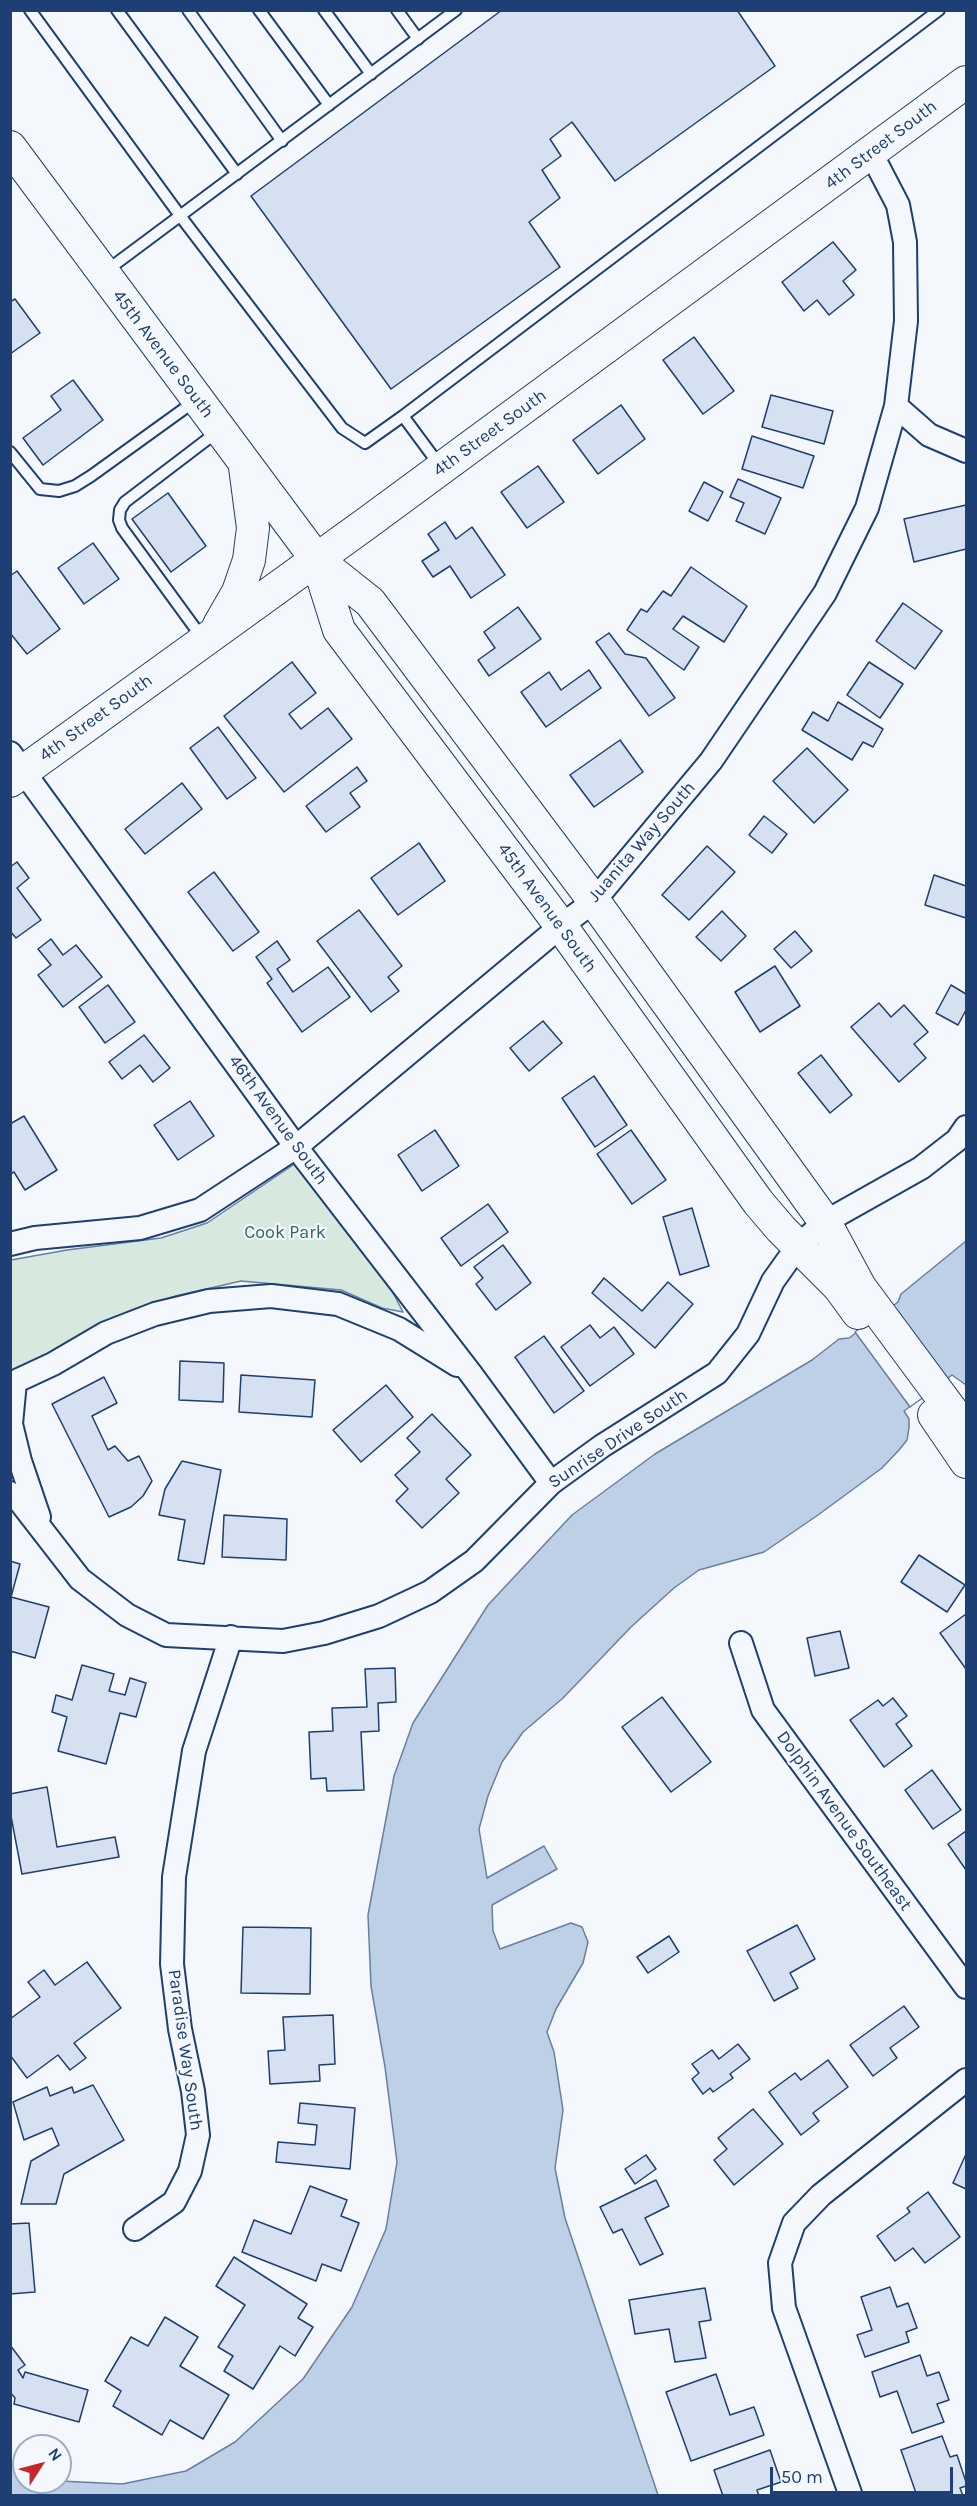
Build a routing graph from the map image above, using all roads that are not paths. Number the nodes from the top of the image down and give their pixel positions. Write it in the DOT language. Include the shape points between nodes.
graph roads {
  1 [pos="30,10"];
  2 [pos="117,10"];
  3 [pos="188,10"];
  4 [pos="259,10"];
  5 [pos="324,10"];
  6 [pos="398,10"];
  7 [pos="456,10"];
  8 [pos="939,10"];
  9 [pos="418,39"];
  10 [pos="371,74"];
  11 [pos="966,82"];
  12 [pos="329,105"];
  13 [pos="282,141"];
  14 [pos="10,147"];
  15 [pos="870,153"];
  16 [pos="237,174"];
  17 [pos="181,216"];
  18 [pos="103,273"];
  19 [pos="197,399"];
  20 [pos="896,406"];
  21 [pos="403,416"];
  22 [pos="220,430"];
  23 [pos="966,451"];
  24 [pos="10,452"];
  25 [pos="245,464"];
  26 [pos="442,468"];
  27 [pos="317,560"];
  28 [pos="209,637"];
  29 [pos="15,768"];
  30 [pos="594,902"];
  31 [pos="561,926"];
  32 [pos="966,1127"];
  33 [pos="296,1147"];
  34 [pos="825,1222"];
  35 [pos="10,1244"];
  36 [pos="798,1246"];
  37 [pos="873,1319"];
  38 [pos="471,1374"];
  39 [pos="13,1383"];
  40 [pos="929,1393"];
  41 [pos="966,1430"];
  42 [pos="966,1462"];
  43 [pos="551,1483"];
  44 [pos="10,1493"];
  45 [pos="44,1532"];
  46 [pos="231,1637"];
  47 [pos="741,1643"];
  48 [pos="966,1988"];
  49 [pos="966,2080"];
  50 [pos="135,2229"];
  51 [pos="851,2496"];
  1 -- 17 [label="lane"];
  2 -- 16 [label="lane"];
  3 -- 13 [label="lane"];
  4 -- 12 [label="lane"];
  5 -- 10 [label="lane"];
  6 -- 9 [label="lane"];
  7 -- 9 [label="lane"];
  8 -- 21 [label="lane"];
  9 -- 10 [label="lane"];
  10 -- 12 [label="lane"];
  11 -- 15 [label="street, 4th Street South"];
  12 -- 13 [label="lane"];
  13 -- 16 [label="lane"];
  14 -- 18 [label="street, 45th Avenue South"];
  15 -- 20 [label="street, Juanita Way South" via="898,205 905,242 906,321"];
  15 -- 26 [label="street, 4th Street South"];
  16 -- 17 [label="lane"];
  17 -- 18 [label="lane"];
  17 -- 21 [label="lane" via="342,428 365,443"];
  18 -- 19 [label="street, 45th Avenue South"];
  19 -- 22 [label="street, 45th Avenue South"];
  19 -- 24 [label="lane" via="91,476 60,491 40,489"];
  20 -- 23 [label="street" via="929,435"];
  20 -- 30 [label="street, Juanita Way South" via="867,508 825,593 711,761"];
  21 -- 26 [label="lane"];
  22 -- 25 [label="street, 45th Avenue South"];
  22 -- 28 [label="lane" via="125,502 119,520"];
  25 -- 27 [label="street, 45th Avenue South"];
  25 -- 28 [label="street" via="253,528 249,560 238,591"];
  26 -- 27 [label="street, 4th Street South"];
  27 -- 28 [label="street, 4th Street South"];
  27 -- 30 [label="street, 45th Avenue South" via="370,602"];
  27 -- 31 [label="street, 45th Avenue South" via="339,630"];
  28 -- 29 [label="street, 4th Street South"];
  29 -- 33 [label="street, 46th Avenue South"];
  30 -- 31 [label="street, Juanita Way South"];
  30 -- 34 [label="street, 45th Avenue South"];
  31 -- 33 [label="street, Juanita Way South"];
  31 -- 36 [label="street, 45th Avenue South" via="758,1202"];
  32 -- 34 [label="street, Sunrise Drive South" via="957,1140 921,1168"];
  33 -- 35 [label="street, Juanita Way South" via="200,1210 140,1228"];
  33 -- 38 [label="street, 46th Avenue South"];
  34 -- 36 [label="street, Sunrise Drive South"];
  34 -- 37 [label="street, 45th Avenue South"];
  36 -- 37 [label="street, 45th Avenue South"];
  36 -- 43 [label="street, Sunrise Drive South" via="774,1281 748,1334 717,1373"];
  37 -- 40 [label="street"];
  38 -- 39 [label="street" via="399,1329 338,1304 271,1296 209,1301 155,1314 106,1333"];
  38 -- 43 [label="street, 46th Avenue South"];
  39 -- 45 [label="street" via="11,1425"];
  40 -- 41 [label="street"];
  40 -- 42 [label="street"];
  43 -- 46 [label="street, Sunrise Drive South" via="474,1561 430,1592 379,1616 324,1633 283,1641"];
  44 -- 45 [label="street, Sunrise Drive South"];
  45 -- 46 [label="street, Sunrise Drive South" via="80,1579 127,1615 166,1635"];
  46 -- 50 [label="street, Paradise Way South" via="194,1752 174,1876 172,1964 198,2135 190,2171 174,2202"];
  47 -- 48 [label="street, Dolphin Avenue Southeast" via="763,1710"];
  49 -- 51 [label="street" via="820,2195 794,2223 780,2263 784,2308"];
}
